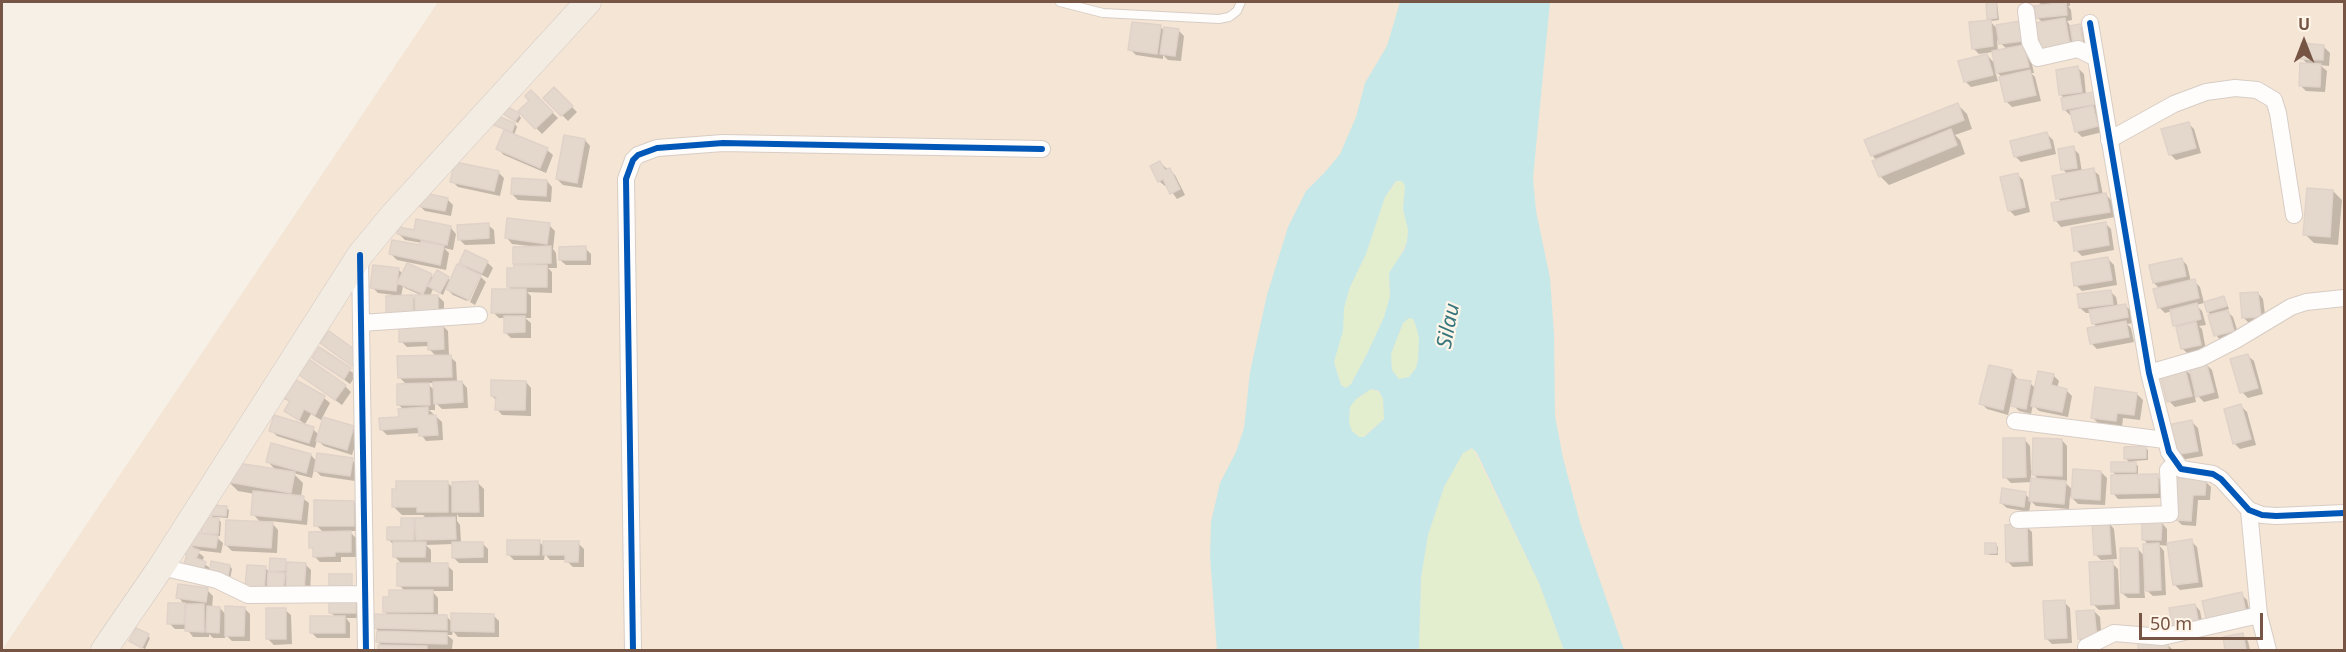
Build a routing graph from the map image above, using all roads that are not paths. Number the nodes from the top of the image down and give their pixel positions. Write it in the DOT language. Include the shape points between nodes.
graph roads {
  1 [pos="588,2"];
  2 [pos="1059,2"];
  3 [pos="1241,2"];
  4 [pos="2026,11"];
  5 [pos="2090,23"];
  6 [pos="2096,58"];
  7 [pos="2109,140"];
  8 [pos="1042,149"];
  9 [pos="2294,214"];
  10 [pos="360,255"];
  11 [pos="2344,298"];
  12 [pos="479,315"];
  13 [pos="361,323"];
  14 [pos="2149,373"];
  15 [pos="2015,421"];
  16 [pos="2165,440"];
  17 [pos="2175,463"];
  18 [pos="2249,510"];
  19 [pos="2344,513"];
  20 [pos="2018,520"];
  21 [pos="161,567"];
  22 [pos="365,594"];
  23 [pos="2259,615"];
  24 [pos="2086,647"];
  25 [pos="104,651"];
  26 [pos="366,651"];
  27 [pos="633,651"];
  28 [pos="2268,651"];
  1 -- 10 [label="main road"];
  2 -- 3 [label="lane" via="1103,13 1219,19 1237,11"];
  4 -- 6 [label="street" via="2038,58 2078,49"];
  5 -- 6 [label="street"];
  6 -- 7 [label="street"];
  7 -- 9 [label="street" via="2174,104 2206,92 2257,90 2274,100 2278,113"];
  7 -- 14 [label="street"];
  8 -- 27 [label="street" via="723,143 657,148 633,160 626,179"];
  10 -- 13 [label="street"];
  10 -- 21 [label="main road"];
  11 -- 14 [label="street" via="2291,307 2201,358"];
  12 -- 13 [label="street"];
  13 -- 22 [label="street"];
  14 -- 16 [label="street"];
  15 -- 16 [label="street"];
  16 -- 17 [label="street"];
  17 -- 18 [label="street" via="2181,469 2221,479"];
  17 -- 20 [label="street" via="2168,470 2170,514"];
  18 -- 19 [label="street" via="2276,516"];
  18 -- 23 [label="street"];
  21 -- 22 [label="street" via="217,580 248,595"];
  21 -- 25 [label="main road"];
  22 -- 26 [label="street"];
  23 -- 24 [label="street" via="2162,637 2114,633"];
  23 -- 28 [label="street"];
}
